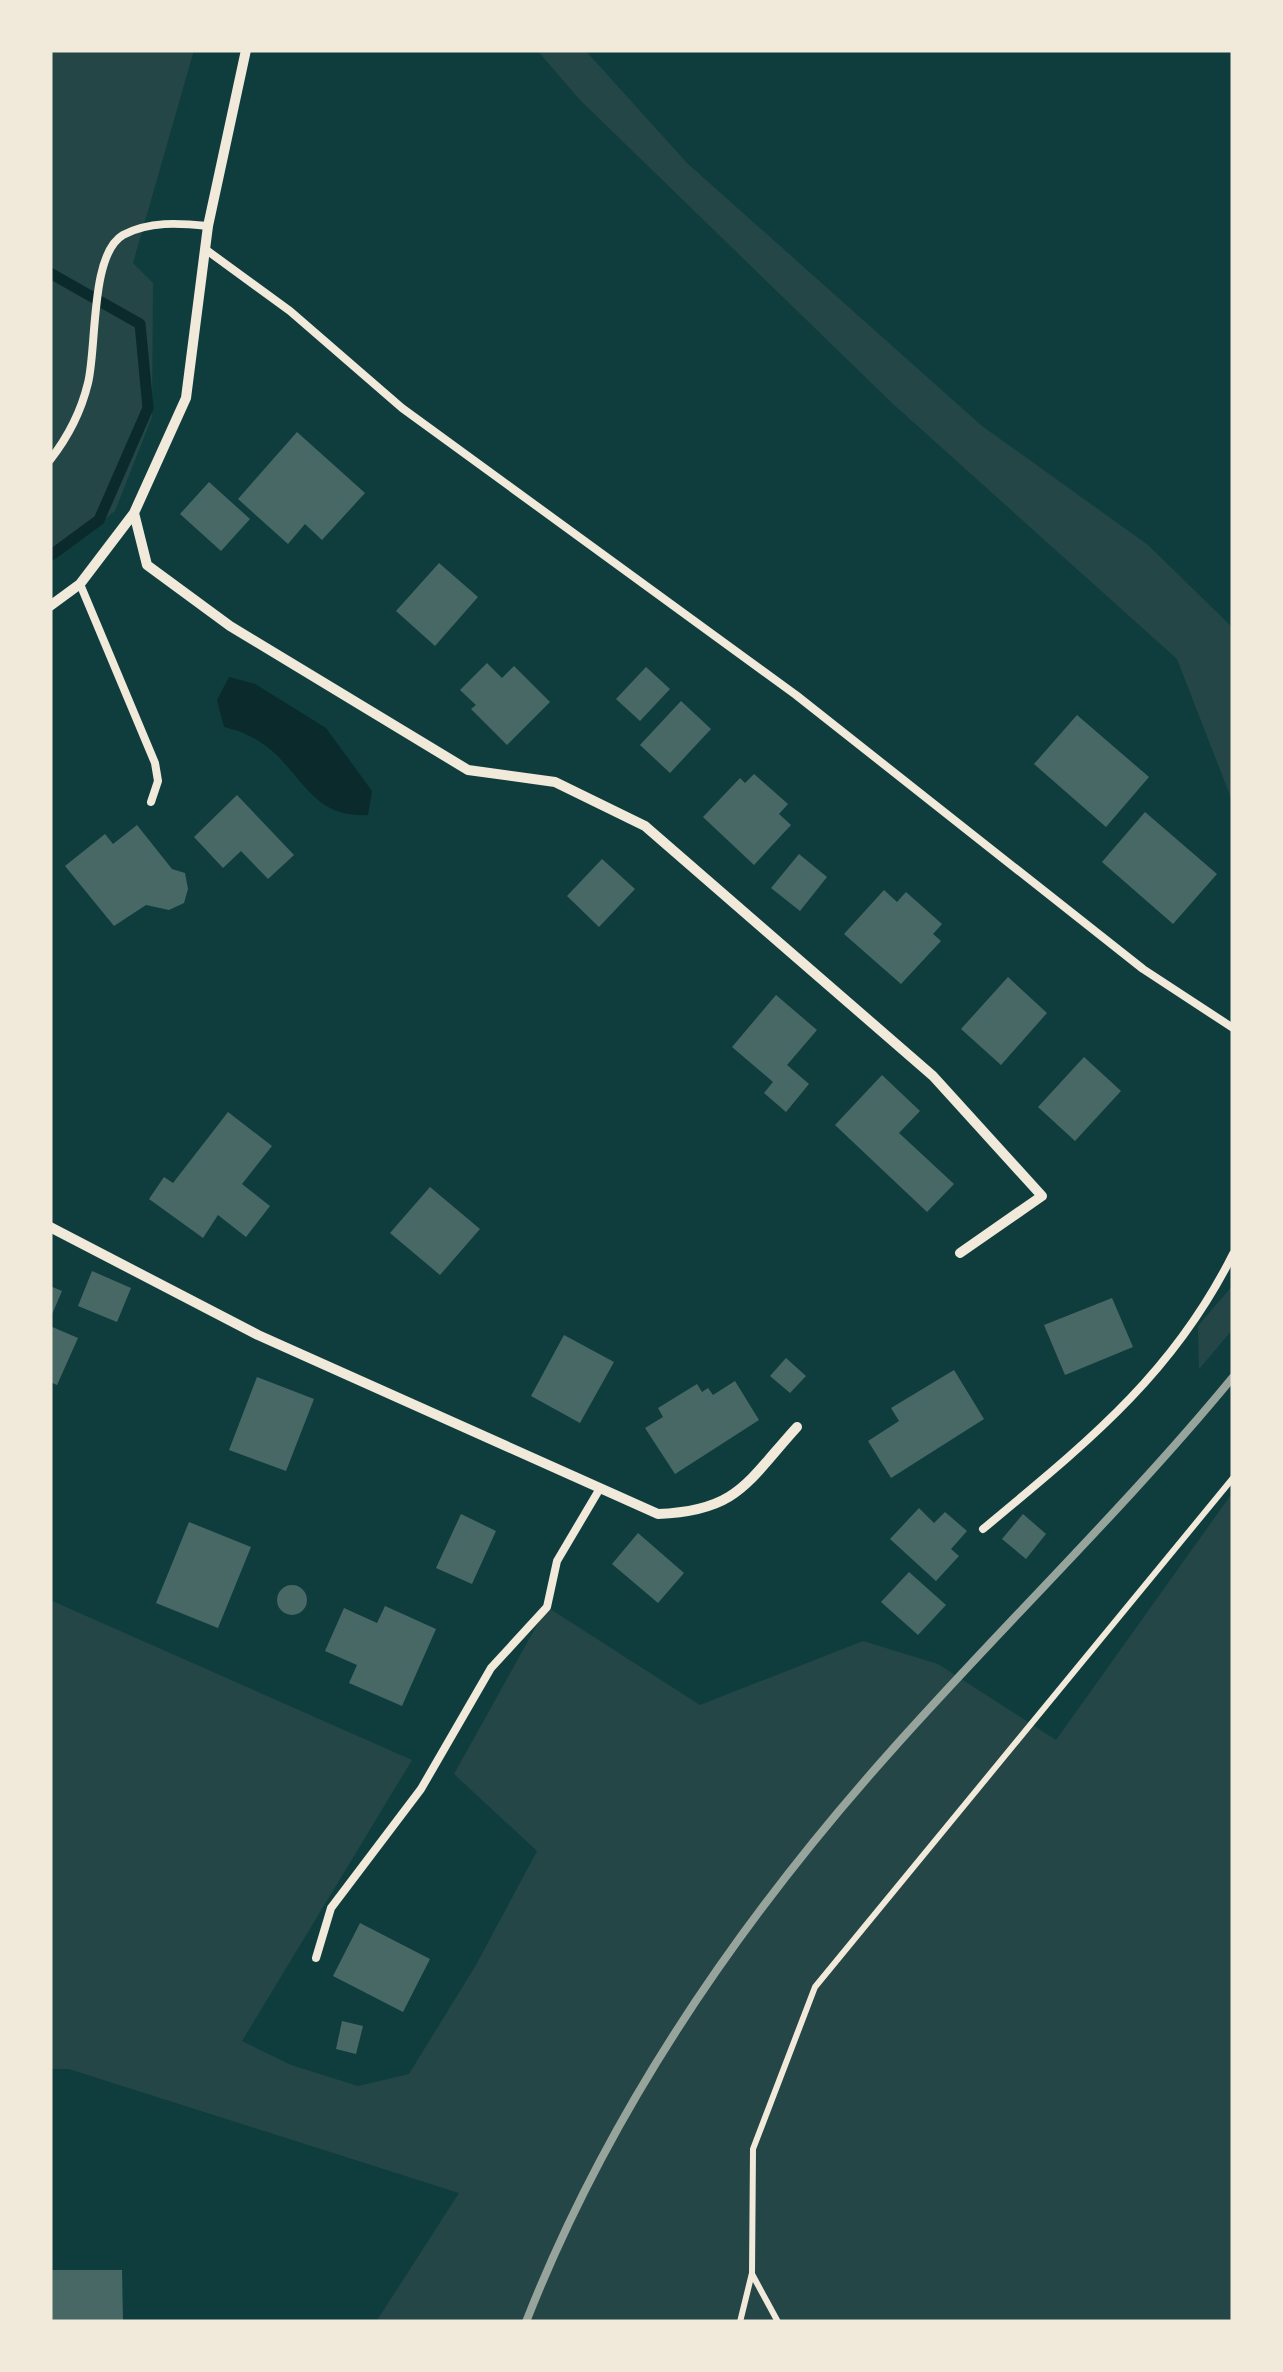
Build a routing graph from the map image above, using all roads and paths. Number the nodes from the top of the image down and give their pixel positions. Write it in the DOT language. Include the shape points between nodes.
graph roads {
  1 [pos="246,50"];
  2 [pos="208,226"];
  3 [pos="205,249"];
  4 [pos="50,460"];
  5 [pos="134,513"];
  6 [pos="80,584"];
  7 [pos="50,606"];
  8 [pos="151,802"];
  9 [pos="1233,1028"];
  10 [pos="50,1227"];
  11 [pos="960,1253"];
  12 [pos="1233,1254"];
  13 [pos="796,1426"];
  14 [pos="1233,1478"];
  15 [pos="598,1490"];
  16 [pos="982,1529"];
  17 [pos="316,1958"];
  18 [pos="752,2273"];
  19 [pos="740,2322"];
  20 [pos="778,2322"];
  1 -- 2 [label="street"];
  2 -- 3 [label="street"];
  2 -- 4 [label="lane" via="166,222 124,234 105,255 79,414"];
  3 -- 5 [label="street" via="186,398"];
  3 -- 9 [label="lane" via="402,408 796,695 1144,968"];
  5 -- 6 [label="street"];
  5 -- 11 [label="street" via="147,565 230,626 468,770 555,782 646,826 933,1076 1042,1196"];
  6 -- 7 [label="street"];
  6 -- 8 [label="lane" via="155,763"];
  10 -- 15 [label="street" via="258,1334"];
  12 -- 16 [label="lane" via="1178,1346 1113,1420"];
  13 -- 15 [label="street" via="735,1495 710,1510 658,1514"];
  14 -- 18 [label="path" via="815,1988 753,2149"];
  15 -- 17 [label="lane" via="557,1561 548,1607 491,1668 421,1789 332,1908"];
  18 -- 19 [label="path"];
  18 -- 20 [label="path"];
}
